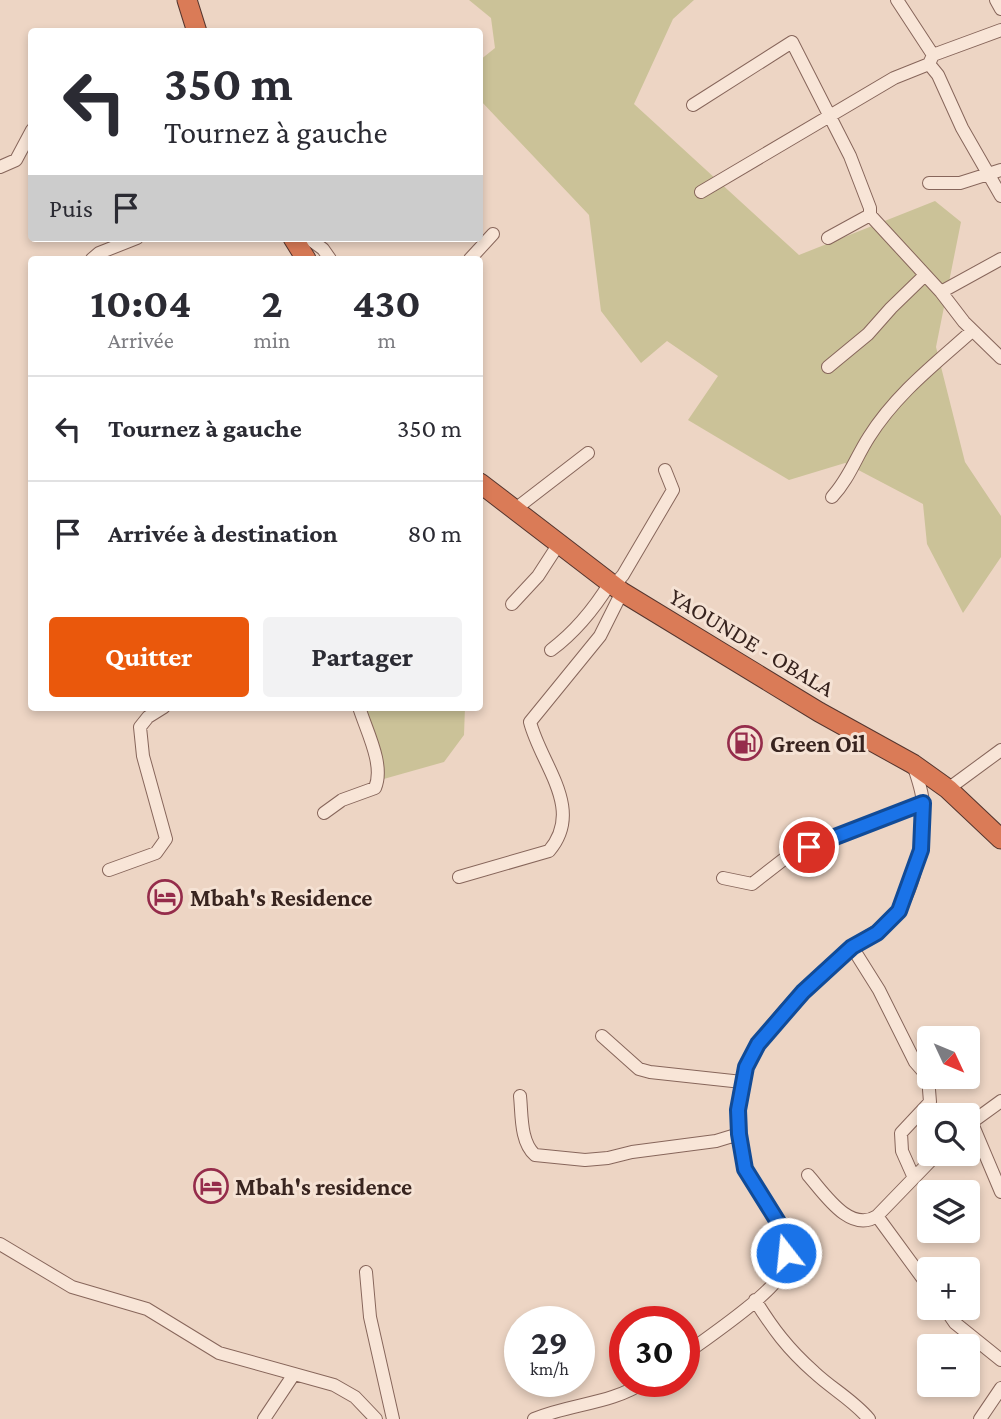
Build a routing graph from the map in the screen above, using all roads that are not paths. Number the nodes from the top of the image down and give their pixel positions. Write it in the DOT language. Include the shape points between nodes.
graph roads {
  1 [pos="187,0"];
  2 [pos="897,0"];
  3 [pos="996,0"];
  4 [pos="1001,9"];
  5 [pos="195,28"];
  6 [pos="1001,30"];
  7 [pos="931,60"];
  8 [pos="693,105"];
  9 [pos="830,114"];
  10 [pos="28,138"];
  11 [pos="28,155"];
  12 [pos="16,160"];
  13 [pos="0,167"];
  14 [pos="995,172"];
  15 [pos="929,183"];
  16 [pos="701,192"];
  17 [pos="1001,196"];
  18 [pos="870,215"];
  19 [pos="494,234"];
  20 [pos="828,238"];
  21 [pos="128,242"];
  22 [pos="313,242"];
  23 [pos="96,256"];
  24 [pos="328,256"];
  25 [pos="473,256"];
  26 [pos="1001,260"];
  27 [pos="925,275"];
  28 [pos="941,292"];
  29 [pos="972,331"];
  30 [pos="1001,358"];
  31 [pos="828,367"];
  32 [pos="588,453"];
  33 [pos="665,470"];
  34 [pos="483,485"];
  35 [pos="832,497"];
  36 [pos="514,510"];
  37 [pos="560,542"];
  38 [pos="616,588"];
  39 [pos="512,604"];
  40 [pos="551,650"];
  41 [pos="158,711"];
  42 [pos="360,711"];
  43 [pos="1001,750"];
  44 [pos="914,764"];
  45 [pos="948,789"];
  46 [pos="923,803"];
  47 [pos="324,813"];
  48 [pos="1001,839"];
  49 [pos="109,870"];
  50 [pos="459,877"];
  51 [pos="723,878"];
  52 [pos="852,947"];
  53 [pos="602,1036"];
  54 [pos="742,1082"];
  55 [pos="520,1096"];
  56 [pos="1001,1101"];
  57 [pos="980,1116"];
  58 [pos="739,1134"];
  59 [pos="980,1145"];
  60 [pos="926,1166"];
  61 [pos="808,1175"];
  62 [pos="914,1178"];
  63 [pos="1001,1192"];
  64 [pos="877,1216"];
  65 [pos="0,1244"];
  66 [pos="917,1271"];
  67 [pos="366,1272"];
  68 [pos="755,1300"];
  69 [pos="954,1320"];
  70 [pos="700,1343"];
  71 [pos="1001,1360"];
  72 [pos="294,1374"];
  73 [pos="1001,1388"];
  74 [pos="613,1397"];
  75 [pos="264,1419"];
  76 [pos="376,1419"];
  77 [pos="393,1419"];
  78 [pos="534,1419"];
  79 [pos="869,1419"];
  80 [pos="980,1419"];
  1 -- 5 [label="highway"];
  2 -- 7 [label="street"];
  3 -- 4 [label="street"];
  6 -- 7 [label="street"];
  7 -- 9 [label="street"];
  7 -- 14 [label="street" via="962,128"];
  8 -- 9 [label="street" via="792,42"];
  9 -- 16 [label="street"];
  9 -- 18 [label="street"];
  10 -- 12 [label="street"];
  11 -- 12 [label="street"];
  12 -- 13 [label="street"];
  14 -- 15 [label="street" via="960,183"];
  14 -- 17 [label="street"];
  18 -- 20 [label="street"];
  18 -- 27 [label="street"];
  19 -- 25 [label="street"];
  21 -- 23 [label="street"];
  22 -- 24 [label="street"];
  26 -- 28 [label="street"];
  27 -- 28 [label="street"];
  27 -- 31 [label="street" via="868,334"];
  28 -- 29 [label="street"];
  29 -- 30 [label="street"];
  29 -- 35 [label="street" via="903,391"];
  32 -- 36 [label="street"];
  33 -- 38 [label="street" via="673,490"];
  34 -- 36 [label="highway, YAOUNDE - OBALA"];
  36 -- 37 [label="highway, YAOUNDE - OBALA"];
  37 -- 38 [label="highway, YAOUNDE - OBALA"];
  37 -- 39 [label="street"];
  38 -- 40 [label="street"];
  38 -- 44 [label="highway, YAOUNDE - OBALA" via="819,712"];
  38 -- 50 [label="street" via="600,636 530,722 558,786 562,808 558,841 549,851"];
  41 -- 49 [label="street" via="139,727 166,839 156,853"];
  42 -- 47 [label="street" via="379,778 375,788 342,800"];
  43 -- 45 [label="street"];
  44 -- 45 [label="highway, YAOUNDE - OBALA"];
  44 -- 46 [label="street"];
  45 -- 48 [label="highway, YAOUNDE - OBALA"];
  46 -- 51 [label="street" via="788,856 752,884"];
  46 -- 52 [label="street" via="921,850 899,911 877,933"];
  52 -- 54 [label="street" via="775,1023 758,1044"];
  52 -- 62 [label="street" via="915,1062 928,1077 930,1102 901,1133 902,1151"];
  53 -- 54 [label="street" via="639,1069"];
  54 -- 58 [label="street"];
  55 -- 58 [label="street" via="525,1139 535,1155 608,1158"];
  56 -- 57 [label="street"];
  58 -- 68 [label="street" via="745,1169 783,1230 786,1253 782,1273"];
  59 -- 63 [label="street"];
  60 -- 62 [label="street"];
  61 -- 64 [label="street" via="841,1212 858,1222"];
  62 -- 64 [label="street"];
  64 -- 66 [label="street"];
  65 -- 72 [label="street" via="72,1287 147,1309 219,1353"];
  67 -- 77 [label="street" via="370,1317"];
  68 -- 70 [label="street"];
  68 -- 79 [label="street" via="776,1334"];
  69 -- 71 [label="street"];
  72 -- 75 [label="street"];
  72 -- 76 [label="street" via="334,1385 355,1397"];
  73 -- 80 [label="street"];
  74 -- 78 [label="street"];
}
